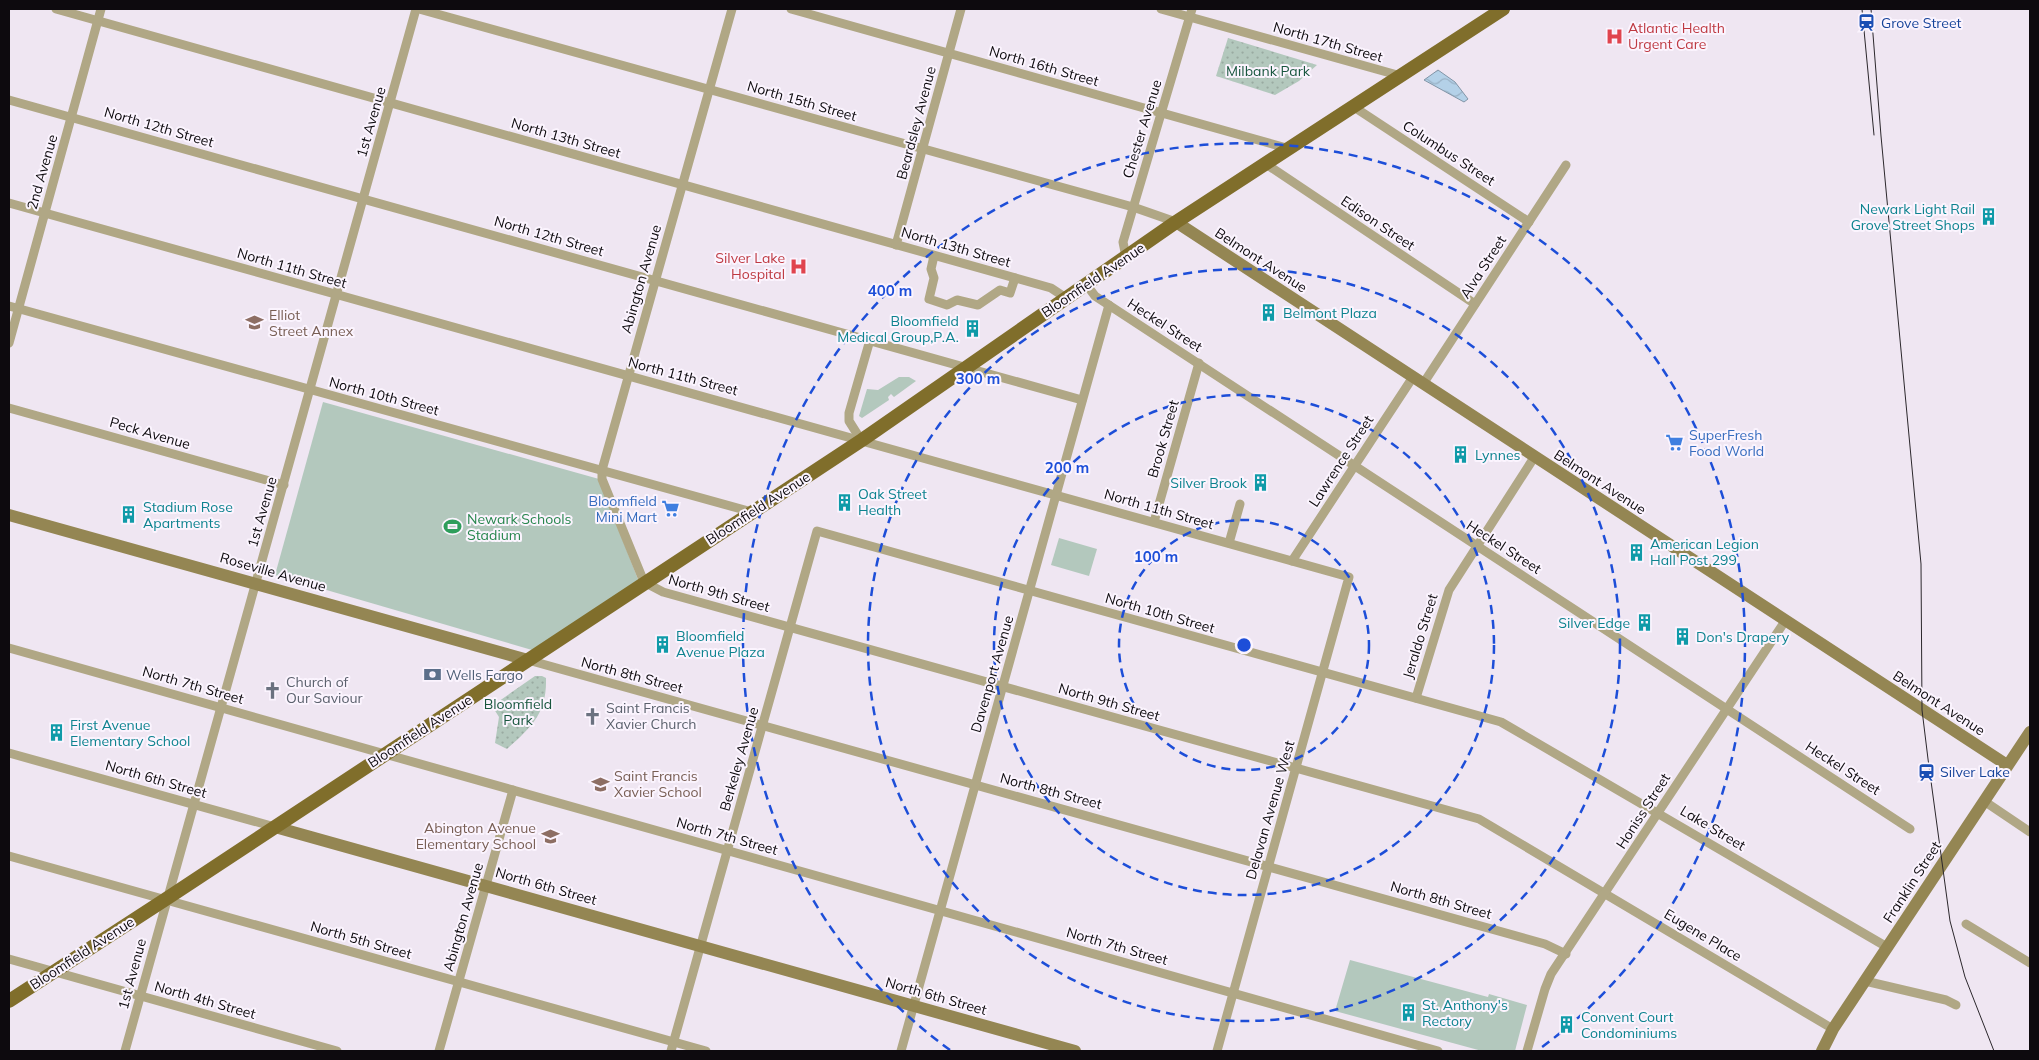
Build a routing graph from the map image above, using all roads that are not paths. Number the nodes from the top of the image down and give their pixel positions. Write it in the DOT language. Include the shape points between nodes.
graph roads {
  1 [pos="56,9"];
  2 [pos="101,9"];
  3 [pos="418,9"];
  4 [pos="732,9"];
  5 [pos="791,9"];
  6 [pos="962,9"];
  7 [pos="1161,9"];
  8 [pos="1504,9"];
  9 [pos="1191,13"];
  10 [pos="98,21"];
  11 [pos="949,53"];
  12 [pos="1402,76"];
  13 [pos="709,90"];
  14 [pos="9,100"];
  15 [pos="390,103"];
  16 [pos="1354,107"];
  17 [pos="1162,113"];
  18 [pos="72,117"];
  19 [pos="923,149"];
  20 [pos="1290,149"];
  21 [pos="1266,164"];
  22 [pos="1566,165"];
  23 [pos="682,185"];
  24 [pos="363,199"];
  25 [pos="9,203"];
  26 [pos="1133,208"];
  27 [pos="45,213"];
  28 [pos="1176,222"];
  29 [pos="1529,222"];
  30 [pos="896,245"];
  31 [pos="934,256"];
  32 [pos="1126,258"];
  33 [pos="1015,278"];
  34 [pos="655,280"];
  35 [pos="1086,284"];
  36 [pos="337,295"];
  37 [pos="1066,298"];
  38 [pos="1475,304"];
  39 [pos="1109,305"];
  40 [pos="9,306"];
  41 [pos="18,309"];
  42 [pos="870,340"];
  43 [pos="9,342"];
  44 [pos="1199,363"];
  45 [pos="968,368"];
  46 [pos="629,376"];
  47 [pos="1418,380"];
  48 [pos="310,390"];
  49 [pos="1082,400"];
  50 [pos="9,408"];
  51 [pos="862,440"];
  52 [pos="1534,456"];
  53 [pos="1355,466"];
  54 [pos="602,470"];
  55 [pos="284,485"];
  56 [pos="1056,494"];
  57 [pos="1240,504"];
  58 [pos="752,512"];
  59 [pos="9,515"];
  60 [pos="1154,522"];
  61 [pos="816,531"];
  62 [pos="1229,543"];
  63 [pos="1477,546"];
  64 [pos="1292,561"];
  65 [pos="1349,577"];
  66 [pos="644,582"];
  67 [pos="256,583"];
  68 [pos="1029,590"];
  69 [pos="1786,620"];
  70 [pos="790,627"];
  71 [pos="9,648"];
  72 [pos="528,660"];
  73 [pos="1322,672"];
  74 [pos="1003,686"];
  75 [pos="1416,698"];
  76 [pos="221,708"];
  77 [pos="1727,709"];
  78 [pos="1497,721"];
  79 [pos="762,725"];
  80 [pos="2030,732"];
  81 [pos="9,753"];
  82 [pos="385,754"];
  83 [pos="2007,765"];
  84 [pos="1296,768"];
  85 [pos="975,785"];
  86 [pos="513,790"];
  87 [pos="1984,801"];
  88 [pos="194,804"];
  89 [pos="1659,813"];
  90 [pos="275,827"];
  91 [pos="1910,829"];
  92 [pos="2030,832"];
  93 [pos="727,851"];
  94 [pos="9,856"];
  95 [pos="1559,865"];
  96 [pos="1269,866"];
  97 [pos="486,885"];
  98 [pos="1606,893"];
  99 [pos="166,899"];
  100 [pos="940,911"];
  101 [pos="1966,924"];
  102 [pos="700,945"];
  103 [pos="1887,947"];
  104 [pos="1566,954"];
  105 [pos="9,959"];
  106 [pos="2030,963"];
  107 [pos="53,971"];
  108 [pos="1865,981"];
  109 [pos="459,982"];
  110 [pos="1233,993"];
  111 [pos="140,996"];
  112 [pos="9,1001"];
  113 [pos="1956,1005"];
  114 [pos="914,1006"];
  115 [pos="1833,1029"];
  116 [pos="672,1047"];
  117 [pos="124,1051"];
  118 [pos="337,1051"];
  119 [pos="439,1051"];
  120 [pos="706,1051"];
  121 [pos="901,1051"];
  122 [pos="1075,1051"];
  123 [pos="1217,1051"];
  124 [pos="1438,1051"];
  125 [pos="1527,1051"];
  126 [pos="1822,1051"];
  1 -- 10 [label="street, North 13th Street"];
  2 -- 10 [label="street, 2nd Avenue"];
  3 -- 13 [label="street, North 15th Street"];
  3 -- 15 [label="street, 1st Avenue"];
  4 -- 13 [label="street, Abington Avenue"];
  5 -- 11 [label="street, North 16th Street"];
  6 -- 11 [label="street, Beardsley Avenue"];
  7 -- 9 [label="street, North 17th Street"];
  8 -- 12 [label="main road, Bloomfield Avenue"];
  9 -- 12 [label="street, North 17th Street"];
  9 -- 17 [label="street, Chester Avenue"];
  10 -- 15 [label="street, North 13th Street"];
  10 -- 18 [label="street, 2nd Avenue"];
  11 -- 17 [label="street, North 16th Street"];
  11 -- 19 [label="street, Beardsley Avenue"];
  12 -- 16 [label="main road, Bloomfield Avenue"];
  13 -- 19 [label="street, North 15th Street"];
  13 -- 23 [label="street, Abington Avenue"];
  14 -- 18 [label="street, North 12th Street"];
  15 -- 23 [label="street, North 13th Street"];
  15 -- 24 [label="street, 1st Avenue"];
  16 -- 20 [label="main road, Bloomfield Avenue"];
  16 -- 29 [label="street, Columbus Street"];
  17 -- 20 [label="street, North 16th Street"];
  17 -- 26 [label="street, Chester Avenue"];
  18 -- 24 [label="street, North 12th Street"];
  18 -- 27 [label="street, 2nd Avenue"];
  19 -- 26 [label="street, North 15th Street"];
  19 -- 30 [label="street, Beardsley Avenue"];
  20 -- 21 [label="main road, Bloomfield Avenue"];
  21 -- 28 [label="main road, Bloomfield Avenue"];
  21 -- 38 [label="street, Edison Street"];
  22 -- 29 [label="street, Alva Street"];
  23 -- 30 [label="street, North 13th Street"];
  23 -- 34 [label="street, Abington Avenue"];
  24 -- 34 [label="street, North 12th Street"];
  24 -- 36 [label="street, 1st Avenue"];
  25 -- 27 [label="street, North 11th Street"];
  26 -- 28 [label="street, North 15th Street"];
  26 -- 32 [label="street, Chester Avenue" via="1124,242"];
  27 -- 36 [label="street, North 11th Street"];
  27 -- 41 [label="street, 2nd Avenue"];
  28 -- 32 [label="main road, Bloomfield Avenue"];
  28 -- 47 [label="street, Belmont Avenue"];
  29 -- 38 [label="street, Alva Street"];
  30 -- 31 [label="street, North 13th Street"];
  31 -- 33 [label="street, North 13th Street"];
  31 -- 33 [label="street" via="931,269 934,278 929,299 947,305 956,300 978,305 1000,290 1010,293"];
  32 -- 35 [label="main road, Bloomfield Avenue"];
  33 -- 37 [label="street, North 13th Street" via="1051,288"];
  34 -- 42 [label="street, North 12th Street"];
  34 -- 46 [label="street, Abington Avenue"];
  35 -- 37 [label="main road, Bloomfield Avenue"];
  35 -- 39 [label="street, Heckel Street" via="1095,296"];
  36 -- 46 [label="street, North 11th Street"];
  36 -- 48 [label="street, 1st Avenue"];
  37 -- 45 [label="main road, Bloomfield Avenue"];
  38 -- 47 [label="street, Alva Street"];
  39 -- 44 [label="street, Heckel Street"];
  39 -- 49 [label="street, Davenport Avenue"];
  40 -- 41 [label="street, North 10th Street"];
  41 -- 43 [label="street, 2nd Avenue"];
  41 -- 48 [label="street, North 10th Street"];
  42 -- 45 [label="street, North 12th Street"];
  42 -- 51 [label="street" via="849,413 849,421"];
  44 -- 53 [label="street, Heckel Street"];
  44 -- 60 [label="street, Brook Street"];
  45 -- 49 [label="street, North 12th Street"];
  45 -- 51 [label="main road, Bloomfield Avenue"];
  46 -- 51 [label="street, North 11th Street"];
  46 -- 54 [label="street, Abington Avenue"];
  47 -- 52 [label="street, Belmont Avenue"];
  47 -- 53 [label="street, Lawrence Street"];
  48 -- 54 [label="street, North 10th Street"];
  48 -- 55 [label="street, 1st Avenue"];
  49 -- 56 [label="street, Davenport Avenue"];
  50 -- 55 [label="street, Peck Avenue"];
  51 -- 56 [label="street, North 11th Street"];
  51 -- 58 [label="main road, Bloomfield Avenue"];
  52 -- 63 [label="street, Jeraldo Street"];
  52 -- 69 [label="street, Belmont Avenue"];
  53 -- 63 [label="street, Heckel Street"];
  53 -- 64 [label="street, Lawrence Street"];
  54 -- 58 [label="street, North 10th Street"];
  54 -- 66 [label="street" via="602,479"];
  55 -- 67 [label="street, 1st Avenue"];
  56 -- 60 [label="street, North 11th Street"];
  56 -- 68 [label="street, Davenport Avenue"];
  57 -- 62 [label="street"];
  58 -- 66 [label="main road, Bloomfield Avenue"];
  59 -- 67 [label="street, Roseville Avenue"];
  60 -- 62 [label="street, North 11th Street"];
  61 -- 68 [label="street, North 10th Street"];
  61 -- 70 [label="street, Berkeley Avenue"];
  62 -- 64 [label="street, North 11th Street"];
  63 -- 75 [label="street, Jeraldo Street" via="1447,594"];
  63 -- 77 [label="street, Heckel Street"];
  64 -- 65 [label="street, North 11th Street"];
  65 -- 73 [label="street, Delavan Avenue West"];
  66 -- 70 [label="street, North 9th Street" via="656,590"];
  66 -- 72 [label="main road, Bloomfield Avenue"];
  67 -- 72 [label="street, Roseville Avenue"];
  67 -- 76 [label="street, 1st Avenue"];
  68 -- 73 [label="street, North 10th Street"];
  68 -- 74 [label="street, Davenport Avenue"];
  69 -- 77 [label="street, Honiss Street"];
  69 -- 83 [label="street, Belmont Avenue"];
  70 -- 74 [label="street, North 9th Street"];
  70 -- 79 [label="street, Berkeley Avenue"];
  71 -- 76 [label="street, North 7th Street"];
  72 -- 79 [label="street, North 8th Street"];
  72 -- 82 [label="main road, Bloomfield Avenue"];
  73 -- 75 [label="street, North 10th Street"];
  73 -- 84 [label="street, Delavan Avenue West"];
  74 -- 84 [label="street, North 9th Street"];
  74 -- 85 [label="street, Davenport Avenue"];
  75 -- 78 [label="street, North 10th Street"];
  76 -- 82 [label="street, North 7th Street"];
  76 -- 88 [label="street, 1st Avenue"];
  77 -- 89 [label="street, Honiss Street"];
  77 -- 91 [label="street, Heckel Street"];
  78 -- 89 [label="street, Lake Street"];
  79 -- 85 [label="street, North 8th Street"];
  79 -- 93 [label="street, Berkeley Avenue"];
  80 -- 83 [label="street, Franklin Street"];
  81 -- 88 [label="street, North 6th Street"];
  82 -- 86 [label="street, North 7th Street"];
  82 -- 90 [label="main road, Bloomfield Avenue"];
  83 -- 87 [label="street, Franklin Street"];
  84 -- 95 [label="street, North 9th Street" via="1479,820"];
  84 -- 96 [label="street, Delavan Avenue West"];
  85 -- 96 [label="street, North 8th Street"];
  85 -- 100 [label="street, Davenport Avenue"];
  86 -- 93 [label="street, North 7th Street"];
  86 -- 97 [label="street, Abington Avenue"];
  87 -- 92 [label="street"];
  87 -- 103 [label="street, Franklin Street"];
  88 -- 90 [label="street, North 6th Street"];
  88 -- 99 [label="street, 1st Avenue"];
  89 -- 98 [label="street, Honiss Street"];
  89 -- 103 [label="street, Lake Street"];
  90 -- 97 [label="street, North 6th Street"];
  90 -- 99 [label="main road, Bloomfield Avenue"];
  93 -- 100 [label="street, North 7th Street"];
  93 -- 102 [label="street, Berkeley Avenue"];
  94 -- 99 [label="street, North 5th Street" via="138,894"];
  95 -- 98 [label="street, Eugene Place"];
  96 -- 104 [label="street, North 8th Street" via="1545,944"];
  96 -- 110 [label="street, Delavan Avenue West"];
  97 -- 102 [label="street, North 6th Street"];
  97 -- 109 [label="street, Abington Avenue"];
  98 -- 104 [label="street, Honiss Street"];
  98 -- 115 [label="street, Eugene Place"];
  99 -- 107 [label="main road, Bloomfield Avenue"];
  99 -- 109 [label="street, North 5th Street"];
  99 -- 111 [label="street, 1st Avenue"];
  100 -- 110 [label="street, North 7th Street"];
  100 -- 114 [label="street, Davenport Avenue"];
  101 -- 106 [label="street"];
  102 -- 114 [label="street, North 6th Street"];
  102 -- 116 [label="street, Berkeley Avenue"];
  103 -- 108 [label="street, Franklin Street"];
  104 -- 125 [label="street, Honiss Street" via="1548,981"];
  105 -- 107 [label="street, North 4th Street"];
  107 -- 111 [label="street, North 4th Street"];
  107 -- 112 [label="main road, Bloomfield Avenue"];
  108 -- 113 [label="street"];
  108 -- 115 [label="street, Franklin Street"];
  109 -- 116 [label="street, North 5th Street"];
  109 -- 119 [label="street, Abington Avenue"];
  110 -- 123 [label="street, Delavan Avenue West"];
  110 -- 124 [label="street, North 7th Street"];
  111 -- 117 [label="street, 1st Avenue"];
  111 -- 118 [label="street, North 4th Street"];
  114 -- 121 [label="street, Davenport Avenue"];
  114 -- 122 [label="street, North 6th Street"];
  115 -- 126 [label="street, Franklin Street"];
  116 -- 120 [label="street, North 5th Street"];
}
